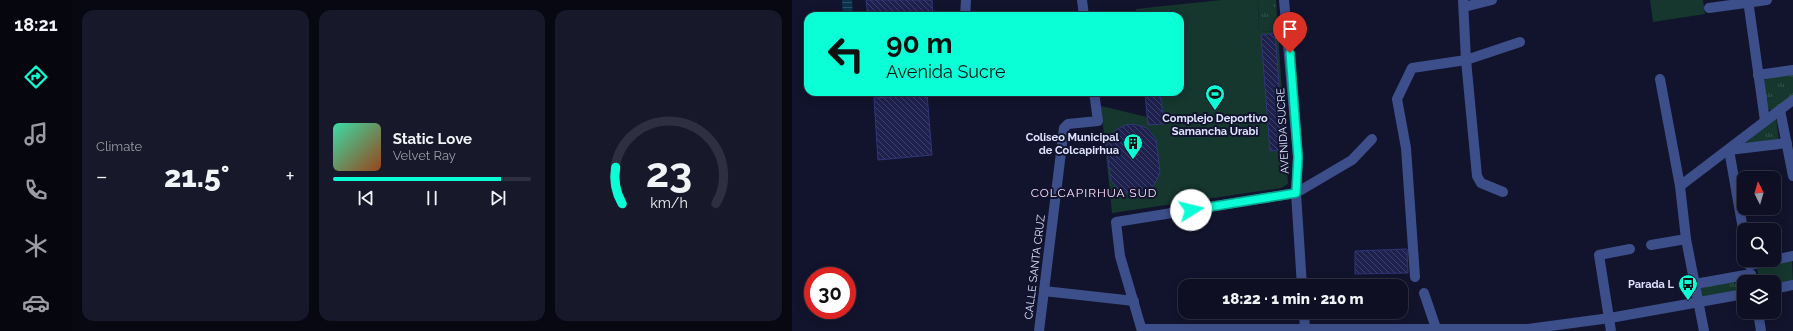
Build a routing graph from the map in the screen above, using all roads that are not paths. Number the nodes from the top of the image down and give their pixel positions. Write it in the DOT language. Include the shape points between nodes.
graph roads {
  1 [pos="966,0"];
  2 [pos="1082,0"];
  3 [pos="1284,0"];
  4 [pos="1492,0"];
  5 [pos="1767,0"];
  6 [pos="1748,2"];
  7 [pos="1463,4"];
  8 [pos="1709,8"];
  9 [pos="965,12"];
  10 [pos="1084,12"];
  11 [pos="1520,42"];
  12 [pos="1466,60"];
  13 [pos="1793,70"];
  14 [pos="1758,75"];
  15 [pos="1660,79"];
  16 [pos="1095,96"];
  17 [pos="1793,100"];
  18 [pos="1780,110"];
  19 [pos="1766,121"];
  20 [pos="1372,139"];
  21 [pos="1787,143"];
  22 [pos="1729,150"];
  23 [pos="1793,176"];
  24 [pos="1680,186"];
  25 [pos="1503,192"];
  26 [pos="1296,193"];
  27 [pos="1742,223"];
  28 [pos="1686,239"];
  29 [pos="1651,245"];
  30 [pos="1630,249"];
  31 [pos="1793,256"];
  32 [pos="1750,270"];
  33 [pos="1415,277"];
  34 [pos="1302,279"];
  35 [pos="1695,284"];
  36 [pos="1793,285"];
  37 [pos="1781,288"];
  38 [pos="1044,291"];
  39 [pos="1424,293"];
  40 [pos="1737,295"];
  41 [pos="1134,301"];
  42 [pos="1698,302"];
  43 [pos="1610,318"];
  44 [pos="1304,319"];
  45 [pos="1759,319"];
  46 [pos="1142,330"];
  47 [pos="1305,330"];
  48 [pos="1436,330"];
  49 [pos="1039,331"];
  50 [pos="1611,331"];
  51 [pos="1704,331"];
  52 [pos="1761,331"];
  1 -- 9 [label="street"];
  2 -- 10 [label="street"];
  3 -- 26 [label="street, AVENIDA SUCRE" via="1298,157"];
  4 -- 7 [label="street"];
  5 -- 6 [label="street"];
  6 -- 8 [label="street"];
  6 -- 14 [label="street"];
  7 -- 12 [label="street"];
  11 -- 12 [label="street"];
  12 -- 25 [label="street" via="1477,176 1481,183"];
  12 -- 33 [label="street" via="1412,68 1397,99 1406,148"];
  13 -- 14 [label="street"];
  14 -- 19 [label="street"];
  15 -- 24 [label="street"];
  16 -- 38 [label="street, CALLE SANTA CRUZ" via="1098,121 1068,124 1064,128"];
  17 -- 18 [label="street"];
  18 -- 19 [label="street"];
  18 -- 21 [label="street"];
  19 -- 22 [label="street"];
  20 -- 26 [label="street" via="1352,160"];
  21 -- 22 [label="street"];
  21 -- 23 [label="street"];
  22 -- 24 [label="street"];
  22 -- 27 [label="street"];
  24 -- 28 [label="street"];
  26 -- 34 [label="street, AVENIDA SUCRE"];
  26 -- 41 [label="street" via="1116,222 1120,256"];
  28 -- 29 [label="street"];
  28 -- 35 [label="street"];
  30 -- 43 [label="street" via="1599,255"];
  31 -- 32 [label="street"];
  32 -- 35 [label="street"];
  35 -- 42 [label="street"];
  36 -- 37 [label="street"];
  38 -- 41 [label="street"];
  38 -- 49 [label="street, CALLE SANTA CRUZ"];
  39 -- 48 [label="street"];
  40 -- 42 [label="street"];
  41 -- 46 [label="street"];
  42 -- 43 [label="street"];
  42 -- 51 [label="street"];
  43 -- 48 [label="street" via="1528,329"];
  43 -- 50 [label="street"];
  44 -- 47 [label="street"];
  45 -- 52 [label="street"];
  46 -- 47 [label="street"];
  47 -- 48 [label="street"];
}
